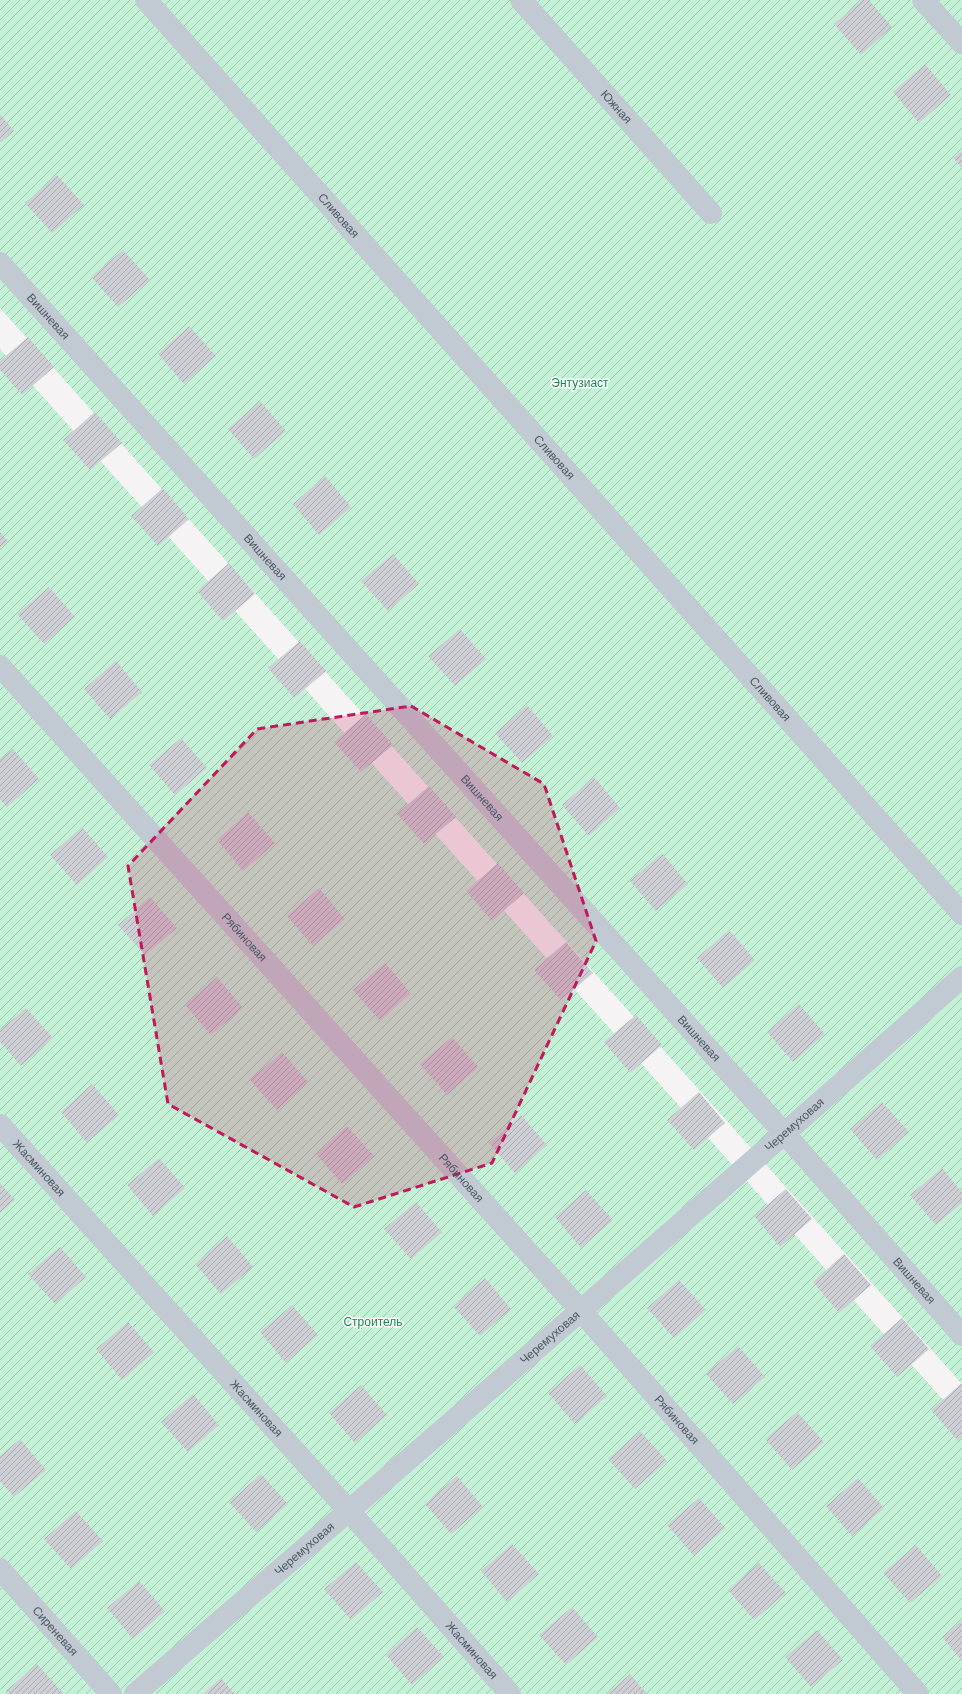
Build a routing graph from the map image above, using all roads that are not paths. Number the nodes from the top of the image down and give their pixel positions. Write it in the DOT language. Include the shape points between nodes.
graph roads {
  1 [pos="146,0"];
  2 [pos="521,0"];
  3 [pos="923,0"];
  4 [pos="962,43"];
  5 [pos="712,213"];
  6 [pos="0,263"];
  7 [pos="0,666"];
  8 [pos="962,914"];
  9 [pos="962,977"];
  10 [pos="0,1125"];
  11 [pos="785,1134"];
  12 [pos="580,1311"];
  13 [pos="962,1335"];
  14 [pos="349,1511"];
  15 [pos="0,1569"];
  16 [pos="111,1694"];
  17 [pos="135,1694"];
  18 [pos="510,1694"];
  19 [pos="918,1694"];
  1 -- 8 [label="street, Сливовая"];
  2 -- 5 [label="street, Южная"];
  3 -- 4 [label="street"];
  6 -- 11 [label="street, Вишневая"];
  7 -- 12 [label="street, Рябиновая"];
  9 -- 11 [label="street, Черемуховая"];
  10 -- 14 [label="street, Жасминовая"];
  11 -- 12 [label="street, Черемуховая"];
  11 -- 13 [label="street, Вишневая"];
  12 -- 14 [label="street, Черемуховая"];
  12 -- 19 [label="street, Рябиновая"];
  14 -- 17 [label="street, Черемуховая"];
  14 -- 18 [label="street, Жасминовая"];
  15 -- 16 [label="street, Сиреневая"];
}
